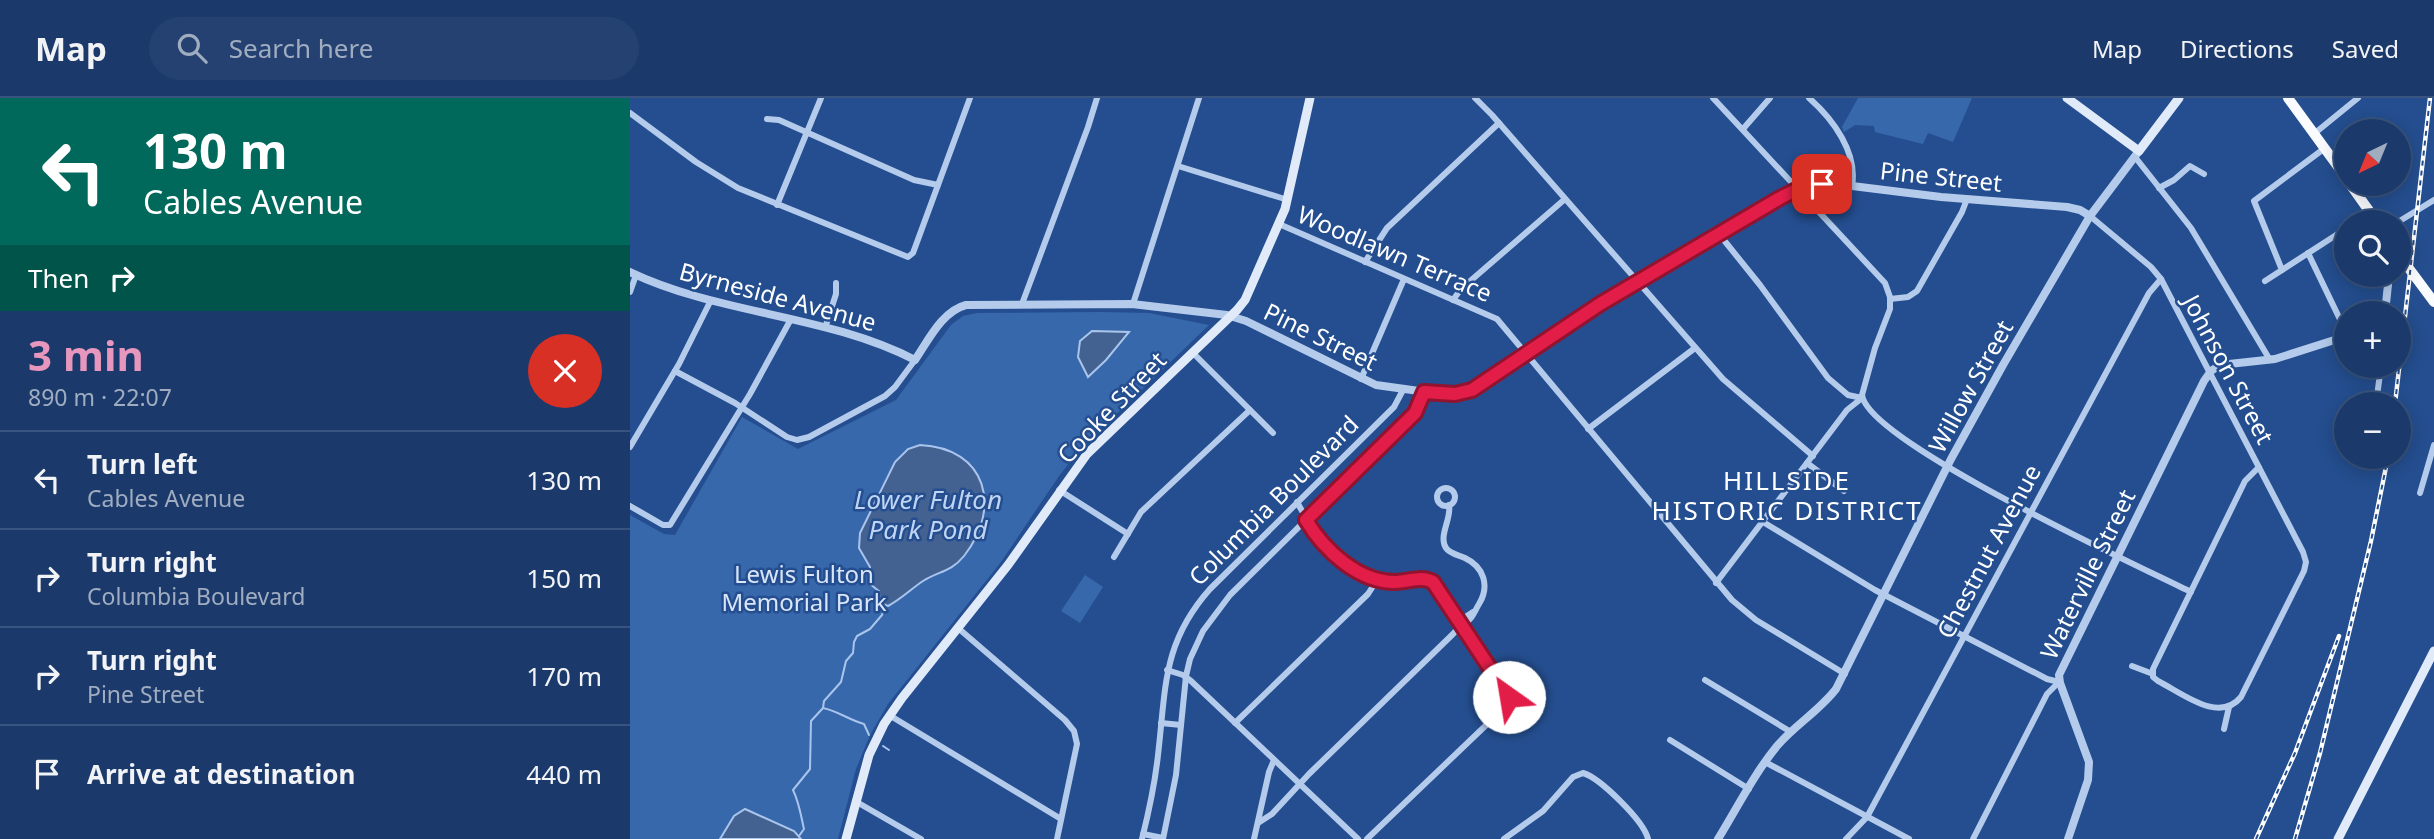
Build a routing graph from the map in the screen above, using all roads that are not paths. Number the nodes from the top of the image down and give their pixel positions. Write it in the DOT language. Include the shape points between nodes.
graph roads {
  1 [pos="821,98"];
  2 [pos="970,98"];
  3 [pos="1097,98"];
  4 [pos="1199,98"];
  5 [pos="1310,98"];
  6 [pos="1475,98"];
  7 [pos="1713,98"];
  8 [pos="1770,98"];
  9 [pos="1809,98"];
  10 [pos="2067,98"];
  11 [pos="2179,98"];
  12 [pos="2288,98"];
  13 [pos="2358,98"];
  14 [pos="630,113"];
  15 [pos="767,119"];
  16 [pos="1499,123"];
  17 [pos="1743,129"];
  18 [pos="807,133"];
  19 [pos="2315,134"];
  20 [pos="2325,148"];
  21 [pos="2137,154"];
  22 [pos="2334,161"];
  23 [pos="1178,166"];
  24 [pos="2204,174"];
  25 [pos="938,185"];
  26 [pos="1852,186"];
  27 [pos="2159,188"];
  28 [pos="1800,190"];
  29 [pos="1565,199"];
  30 [pos="1968,199"];
  31 [pos="1288,200"];
  32 [pos="2434,200"];
  33 [pos="777,205"];
  34 [pos="2411,214"];
  35 [pos="2090,216"];
  36 [pos="1279,224"];
  37 [pos="1719,234"];
  38 [pos="2334,236"];
  39 [pos="2308,253"];
  40 [pos="1365,262"];
  41 [pos="2282,270"];
  42 [pos="2411,271"];
  43 [pos="633,274"];
  44 [pos="1404,279"];
  45 [pos="2161,279"];
  46 [pos="2265,281"];
  47 [pos="1638,282"];
  48 [pos="836,283"];
  49 [pos="630,292"];
  50 [pos="1890,299"];
  51 [pos="710,300"];
  52 [pos="1453,300"];
  53 [pos="2434,302"];
  54 [pos="1021,304"];
  55 [pos="1133,304"];
  56 [pos="2334,308"];
  57 [pos="1231,316"];
  58 [pos="792,319"];
  59 [pos="825,328"];
  60 [pos="2334,339"];
  61 [pos="1695,348"];
  62 [pos="1192,352"];
  63 [pos="1526,354"];
  64 [pos="915,360"];
  65 [pos="2270,360"];
  66 [pos="675,371"];
  67 [pos="2209,373"];
  68 [pos="1361,379"];
  69 [pos="1403,390"];
  70 [pos="1424,392"];
  71 [pos="1862,398"];
  72 [pos="742,408"];
  73 [pos="1250,410"];
  74 [pos="1588,429"];
  75 [pos="1273,433"];
  76 [pos="2434,445"];
  77 [pos="630,447"];
  78 [pos="1813,456"];
  79 [pos="1807,463"];
  80 [pos="1947,466"];
  81 [pos="2259,467"];
  82 [pos="1059,490"];
  83 [pos="1843,491"];
  84 [pos="2420,493"];
  85 [pos="1297,502"];
  86 [pos="1449,505"];
  87 [pos="630,506"];
  88 [pos="2031,512"];
  89 [pos="1306,520"];
  90 [pos="1763,523"];
  91 [pos="1128,534"];
  92 [pos="2118,555"];
  93 [pos="1114,557"];
  94 [pos="1377,580"];
  95 [pos="1716,583"];
  96 [pos="2191,592"];
  97 [pos="1885,595"];
  98 [pos="1462,624"];
  99 [pos="958,628"];
  100 [pos="1964,636"];
  101 [pos="2434,651"];
  102 [pos="2132,666"];
  103 [pos="1167,670"];
  104 [pos="1845,674"];
  105 [pos="2152,674"];
  106 [pos="1185,676"];
  107 [pos="1705,680"];
  108 [pos="2059,682"];
  109 [pos="2229,707"];
  110 [pos="889,715"];
  111 [pos="1161,723"];
  112 [pos="1235,723"];
  113 [pos="1181,725"];
  114 [pos="2224,729"];
  115 [pos="1791,732"];
  116 [pos="1670,740"];
  117 [pos="1275,760"];
  118 [pos="1765,762"];
  119 [pos="1300,784"];
  120 [pos="1749,789"];
  121 [pos="855,801"];
  122 [pos="1867,817"];
  123 [pos="1061,820"];
  124 [pos="1258,823"];
  125 [pos="1515,831"];
  126 [pos="1143,836"];
  127 [pos="846,839"];
  128 [pos="921,839"];
  129 [pos="1057,839"];
  130 [pos="1163,839"];
  131 [pos="1254,839"];
  132 [pos="1357,839"];
  133 [pos="1367,839"];
  134 [pos="1504,839"];
  135 [pos="1521,839"];
  136 [pos="1648,839"];
  137 [pos="1718,839"];
  138 [pos="1846,839"];
  139 [pos="1909,839"];
  140 [pos="1973,839"];
  141 [pos="2068,839"];
  142 [pos="2338,839"];
  1 -- 18 [label="street"];
  2 -- 25 [label="street"];
  3 -- 54 [label="street"];
  4 -- 23 [label="street"];
  5 -- 31 [label="main road, Cooke Street"];
  6 -- 16 [label="street"];
  7 -- 17 [label="street"];
  8 -- 17 [label="street"];
  9 -- 26 [label="street" via="1836,128 1854,170"];
  10 -- 21 [label="main road"];
  11 -- 21 [label="main road, Willow Street"];
  12 -- 19 [label="main road"];
  13 -- 19 [label="street"];
  14 -- 33 [label="street" via="705,168"];
  15 -- 18 [label="street"];
  16 -- 29 [label="street"];
  16 -- 40 [label="street" via="1387,228"];
  17 -- 28 [label="street"];
  18 -- 25 [label="street" via="914,180"];
  18 -- 33 [label="street"];
  19 -- 20 [label="main road"];
  20 -- 22 [label="main road"];
  20 -- 41 [label="street" via="2254,201"];
  21 -- 27 [label="street"];
  21 -- 35 [label="street, Willow Street"];
  23 -- 31 [label="street"];
  23 -- 55 [label="street"];
  24 -- 27 [label="street" via="2190,166"];
  25 -- 33 [label="street" via="910,257"];
  26 -- 28 [label="street, Pine Street" via="1825,183"];
  26 -- 30 [label="street, Pine Street"];
  27 -- 65 [label="street" via="2191,228"];
  28 -- 37 [label="street, Pine Street"];
  28 -- 50 [label="street" via="1880,276"];
  29 -- 47 [label="street"];
  29 -- 52 [label="street"];
  30 -- 35 [label="street, Pine Street" via="2073,208"];
  30 -- 50 [label="street" via="1917,291"];
  31 -- 36 [label="main road, Cooke Street"];
  32 -- 34 [label="street"];
  35 -- 45 [label="street, Johnson Street"];
  35 -- 80 [label="street, Willow Street"];
  36 -- 40 [label="street, Woodlawn Terrace"];
  36 -- 57 [label="main road, Cooke Street" via="1247,296"];
  37 -- 47 [label="street, Pine Street"];
  37 -- 71 [label="street" via="1828,379"];
  38 -- 39 [label="street"];
  39 -- 41 [label="street"];
  39 -- 56 [label="street"];
  40 -- 44 [label="street, Woodlawn Terrace"];
  41 -- 46 [label="street"];
  42 -- 53 [label="main road"];
  43 -- 49 [label="street"];
  43 -- 51 [label="street, Byrneside Avenue"];
  44 -- 52 [label="street, Woodlawn Terrace"];
  44 -- 68 [label="street"];
  45 -- 67 [label="street, Johnson Street"];
  45 -- 88 [label="street, Chestnut Avenue" via="2149,293"];
  47 -- 61 [label="street"];
  47 -- 63 [label="street, Pine Street"];
  48 -- 59 [label="street"];
  50 -- 71 [label="street"];
  51 -- 58 [label="street, Byrneside Avenue"];
  51 -- 66 [label="street"];
  52 -- 63 [label="street, Woodlawn Terrace" via="1497,319"];
  54 -- 55 [label="street, Pine Street"];
  54 -- 64 [label="street, Pine Street" via="959,307 945,317"];
  55 -- 57 [label="street, Pine Street"];
  57 -- 62 [label="main road, Cooke Street"];
  57 -- 68 [label="street, Pine Street"];
  58 -- 59 [label="street, Byrneside Avenue"];
  58 -- 72 [label="street"];
  59 -- 64 [label="street, Byrneside Avenue" via="876,342"];
  60 -- 65 [label="street"];
  61 -- 74 [label="street"];
  61 -- 78 [label="street" via="1727,383"];
  62 -- 73 [label="street"];
  62 -- 82 [label="main road, Cooke Street" via="1092,447"];
  63 -- 70 [label="street, Pine Street" via="1466,392"];
  63 -- 74 [label="street, Woodlawn Terrace"];
  64 -- 72 [label="street, Pine Street" via="885,396 802,440 787,437"];
  65 -- 67 [label="street" via="2220,365"];
  66 -- 72 [label="street, Pine Street"];
  66 -- 77 [label="street"];
  67 -- 81 [label="street, Johnson Street"];
  67 -- 92 [label="street, Waterville Street"];
  68 -- 69 [label="street, Pine Street"];
  69 -- 70 [label="street, Pine Street"];
  69 -- 85 [label="street, Columbia Boulevard" via="1394,407"];
  70 -- 89 [label="street, Columbia Boulevard" via="1415,413"];
  71 -- 78 [label="street" via="1847,410"];
  71 -- 80 [label="street" via="1887,426"];
  72 -- 87 [label="street" via="670,526"];
  73 -- 75 [label="street"];
  73 -- 91 [label="street" via="1142,512"];
  74 -- 95 [label="street, Woodlawn Terrace"];
  76 -- 84 [label="street"];
  78 -- 79 [label="street"];
  79 -- 83 [label="street"];
  79 -- 90 [label="street"];
  80 -- 88 [label="street"];
  80 -- 97 [label="street, Willow Street"];
  81 -- 96 [label="street" via="2245,481"];
  81 -- 109 [label="street, Johnson Street" via="2306,562 2243,695"];
  82 -- 91 [label="street"];
  82 -- 99 [label="main road, Cooke Street"];
  85 -- 89 [label="street"];
  85 -- 103 [label="street, Columbia Boulevard" via="1204,595 1177,639"];
  86 -- 98 [label="street" via="1445,546 1475,564 1484,580 1484,595 1471,618"];
  88 -- 92 [label="street"];
  88 -- 100 [label="street, Chestnut Avenue"];
  89 -- 94 [label="street" via="1348,565"];
  89 -- 106 [label="street, Columbia Boulevard" via="1213,615 1194,648"];
  90 -- 95 [label="street"];
  90 -- 97 [label="street"];
  91 -- 93 [label="street"];
  92 -- 96 [label="street"];
  92 -- 108 [label="street, Waterville Street"];
  94 -- 98 [label="street" via="1431,580"];
  94 -- 112 [label="street"];
  95 -- 104 [label="street, Woodlawn Terrace" via="1750,616"];
  96 -- 105 [label="street"];
  97 -- 100 [label="street"];
  97 -- 104 [label="street, Willow Street"];
  98 -- 119 [label="street"];
  98 -- 133 [label="street" via="1506,690 1508,702"];
  99 -- 110 [label="main road, Cooke Street"];
  99 -- 123 [label="street" via="1074,731 1076,751"];
  100 -- 108 [label="street"];
  100 -- 122 [label="street, Chestnut Avenue"];
  101 -- 142 [label="main road"];
  102 -- 105 [label="street"];
  103 -- 106 [label="street"];
  103 -- 111 [label="street, Columbia Boulevard"];
  104 -- 115 [label="street, Willow Street" via="1823,705"];
  105 -- 109 [label="street" via="2213,708"];
  106 -- 112 [label="street"];
  106 -- 113 [label="street, Columbia Boulevard"];
  107 -- 115 [label="street"];
  108 -- 140 [label="street" via="2047,694"];
  108 -- 141 [label="street, Waterville Street" via="2089,762 2088,780"];
  109 -- 114 [label="street"];
  110 -- 121 [label="main road, Cooke Street" via="869,755"];
  110 -- 123 [label="street"];
  111 -- 113 [label="street"];
  111 -- 126 [label="street, Columbia Boulevard"];
  112 -- 117 [label="street"];
  113 -- 130 [label="street, Columbia Boulevard" via="1177,775"];
  115 -- 118 [label="street, Willow Street"];
  116 -- 120 [label="street"];
  117 -- 119 [label="street"];
  117 -- 124 [label="street"];
  118 -- 120 [label="street, Willow Street"];
  118 -- 122 [label="street"];
  119 -- 124 [label="street"];
  119 -- 132 [label="street"];
  120 -- 137 [label="street, Willow Street"];
  121 -- 127 [label="main road, Cooke Street"];
  121 -- 128 [label="street"];
  122 -- 138 [label="street, Chestnut Avenue"];
  122 -- 139 [label="street"];
  123 -- 129 [label="street"];
  124 -- 131 [label="street"];
  125 -- 134 [label="street"];
  125 -- 135 [label="street"];
  125 -- 136 [label="street" via="1583,773 1636,818"];
  126 -- 130 [label="street, Columbia Boulevard"];
}
